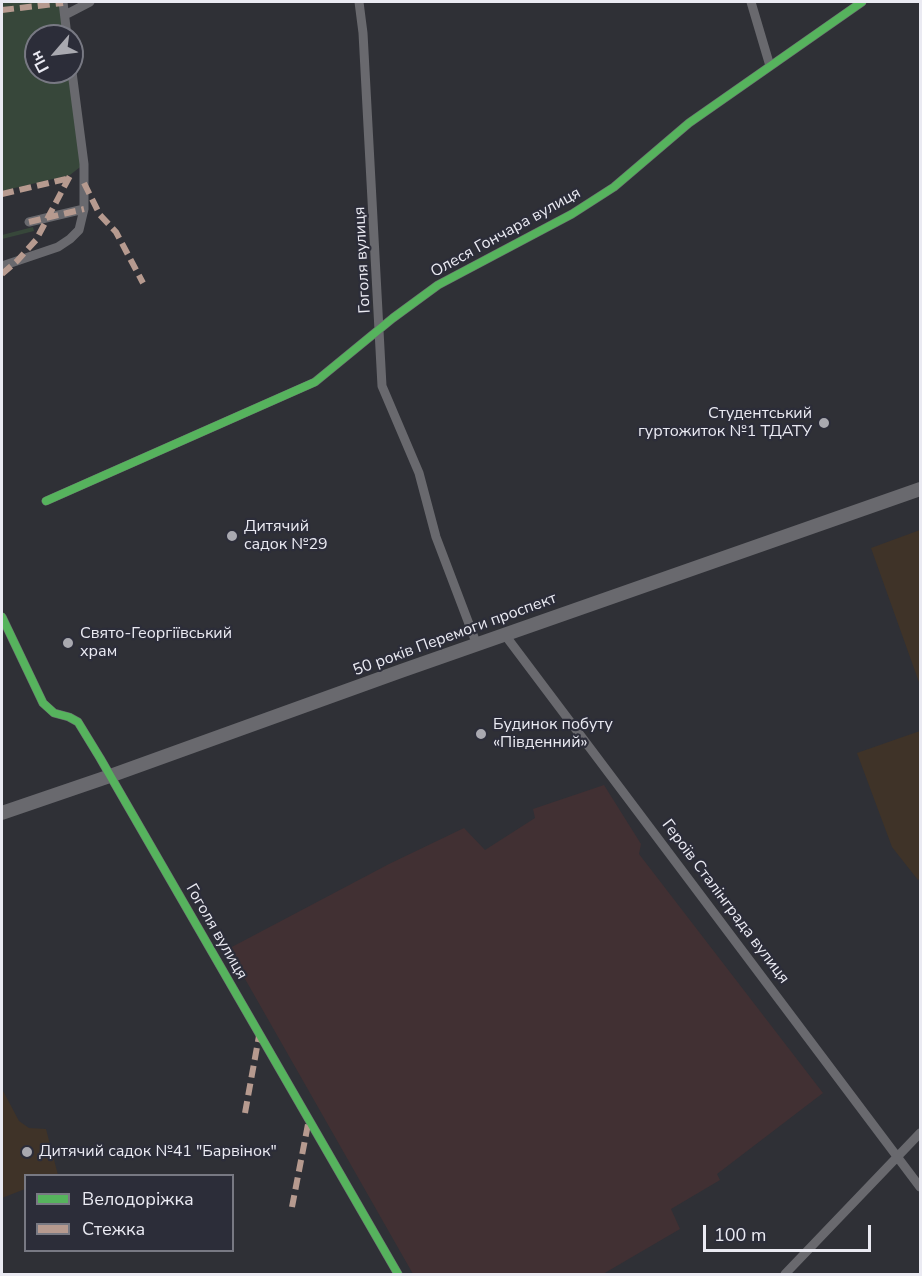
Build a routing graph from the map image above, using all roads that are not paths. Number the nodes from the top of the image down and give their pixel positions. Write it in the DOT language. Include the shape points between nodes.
graph roads {
  1 [pos="63,2"];
  2 [pos="90,2"];
  3 [pos="360,2"];
  4 [pos="751,2"];
  5 [pos="862,2"];
  6 [pos="65,15"];
  7 [pos="66,24"];
  8 [pos="770,66"];
  9 [pos="74,84"];
  10 [pos="84,209"];
  11 [pos="29,222"];
  12 [pos="2,266"];
  13 [pos="380,329"];
  14 [pos="921,489"];
  15 [pos="46,501"];
  16 [pos="2,616"];
  17 [pos="505,635"];
  18 [pos="477,645"];
  19 [pos="110,776"];
  20 [pos="2,813"];
  21 [pos="921,1133"];
  22 [pos="897,1155"];
  23 [pos="921,1187"];
  24 [pos="398,1275"];
  25 [pos="785,1275"];
  1 -- 6 [label="street"];
  2 -- 6 [label="street"];
  3 -- 13 [label="street, Гоголя вулиця"];
  4 -- 8 [label="street"];
  5 -- 8 [label="street, Олеся Гончара вулиця"];
  6 -- 7 [label="street"];
  8 -- 13 [label="street, Олеся Гончара вулиця" via="689,123 615,187 438,285"];
  9 -- 10 [label="street" via="84,165"];
  10 -- 11 [label="street"];
  10 -- 12 [label="street" via="79,230 58,247"];
  13 -- 15 [label="street, Олеся Гончара вулиця" via="306,387"];
  13 -- 18 [label="street, Гоголя вулиця" via="382,386 419,473 436,537"];
  14 -- 17 [label="main road, 50 років Перемоги проспект"];
  16 -- 19 [label="street, Гоголя вулиця" via="43,703 54,714 78,722"];
  17 -- 18 [label="main road, 50 років Перемоги проспект"];
  17 -- 22 [label="street, Героїв Сталінграда вулиця"];
  18 -- 19 [label="main road, 50 років Перемоги проспект"];
  19 -- 20 [label="main road, 50 років Перемоги проспект"];
  19 -- 24 [label="street, Гоголя вулиця"];
  21 -- 22 [label="street"];
  22 -- 23 [label="street, Героїв Сталінграда вулиця"];
  22 -- 25 [label="street"];
}
